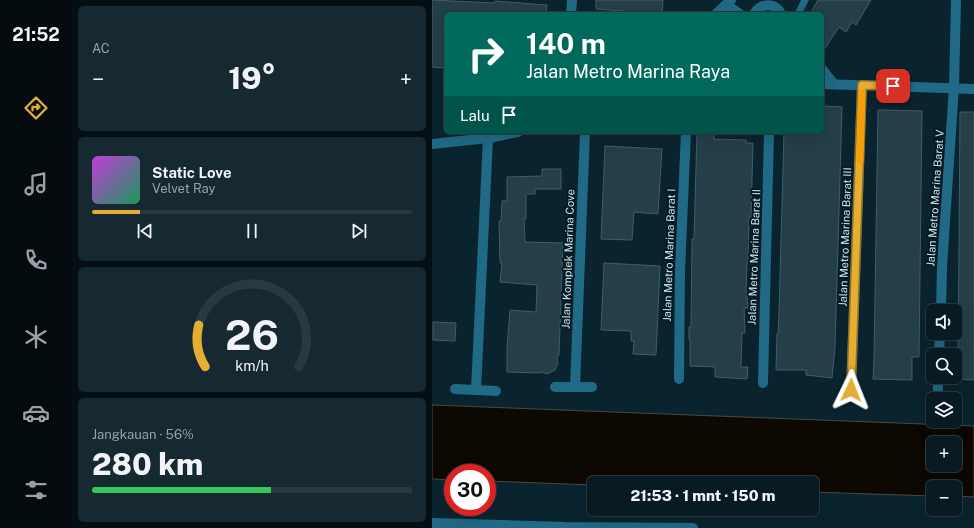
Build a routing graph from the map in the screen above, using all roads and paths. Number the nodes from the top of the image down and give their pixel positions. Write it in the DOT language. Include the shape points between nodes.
graph roads {
  1 [pos="572,0"];
  2 [pos="805,0"];
  3 [pos="956,0"];
  4 [pos="729,2"];
  5 [pos="768,2"];
  6 [pos="571,12"];
  7 [pos="718,12"];
  8 [pos="738,12"];
  9 [pos="755,12"];
  10 [pos="780,12"];
  11 [pos="799,12"];
  12 [pos="824,72"];
  13 [pos="824,84"];
  14 [pos="834,84"];
  15 [pos="862,85"];
  16 [pos="954,88"];
  17 [pos="974,89"];
  18 [pos="508,134"];
  19 [pos="585,134"];
  20 [pos="686,134"];
  21 [pos="769,134"];
  22 [pos="488,138"];
  23 [pos="432,144"];
  24 [pos="941,304"];
  25 [pos="679,379"];
  26 [pos="763,383"];
  27 [pos="938,384"];
  28 [pos="555,387"];
  29 [pos="575,387"];
  30 [pos="592,387"];
  31 [pos="456,389"];
  32 [pos="938,389"];
  33 [pos="476,390"];
  34 [pos="851,390"];
  35 [pos="496,391"];
  36 [pos="432,523"];
  37 [pos="693,528"];
  1 -- 6 [label="street"];
  2 -- 11 [label="lane"];
  3 -- 16 [label="street, Jalan Metro Marina Barat V"];
  4 -- 7 [label="street"];
  4 -- 8 [label="street"];
  5 -- 9 [label="street"];
  5 -- 10 [label="street"];
  12 -- 14 [label="street"];
  13 -- 14 [label="street"];
  14 -- 15 [label="street"];
  15 -- 16 [label="street"];
  15 -- 34 [label="street, Jalan Metro Marina Barat III"];
  16 -- 17 [label="street"];
  16 -- 24 [label="street, Jalan Metro Marina Barat V"];
  18 -- 22 [label="street"];
  19 -- 29 [label="street, Jalan Komplek Marina Cove"];
  20 -- 25 [label="street, Jalan Metro Marina Barat I" via="680,271"];
  21 -- 26 [label="street, Jalan Metro Marina Barat II"];
  22 -- 23 [label="street"];
  22 -- 33 [label="street"];
  27 -- 32 [label="street"];
  28 -- 29 [label="street"];
  29 -- 30 [label="street"];
  31 -- 33 [label="street"];
  33 -- 35 [label="street"];
  36 -- 37 [label="street"];
}
